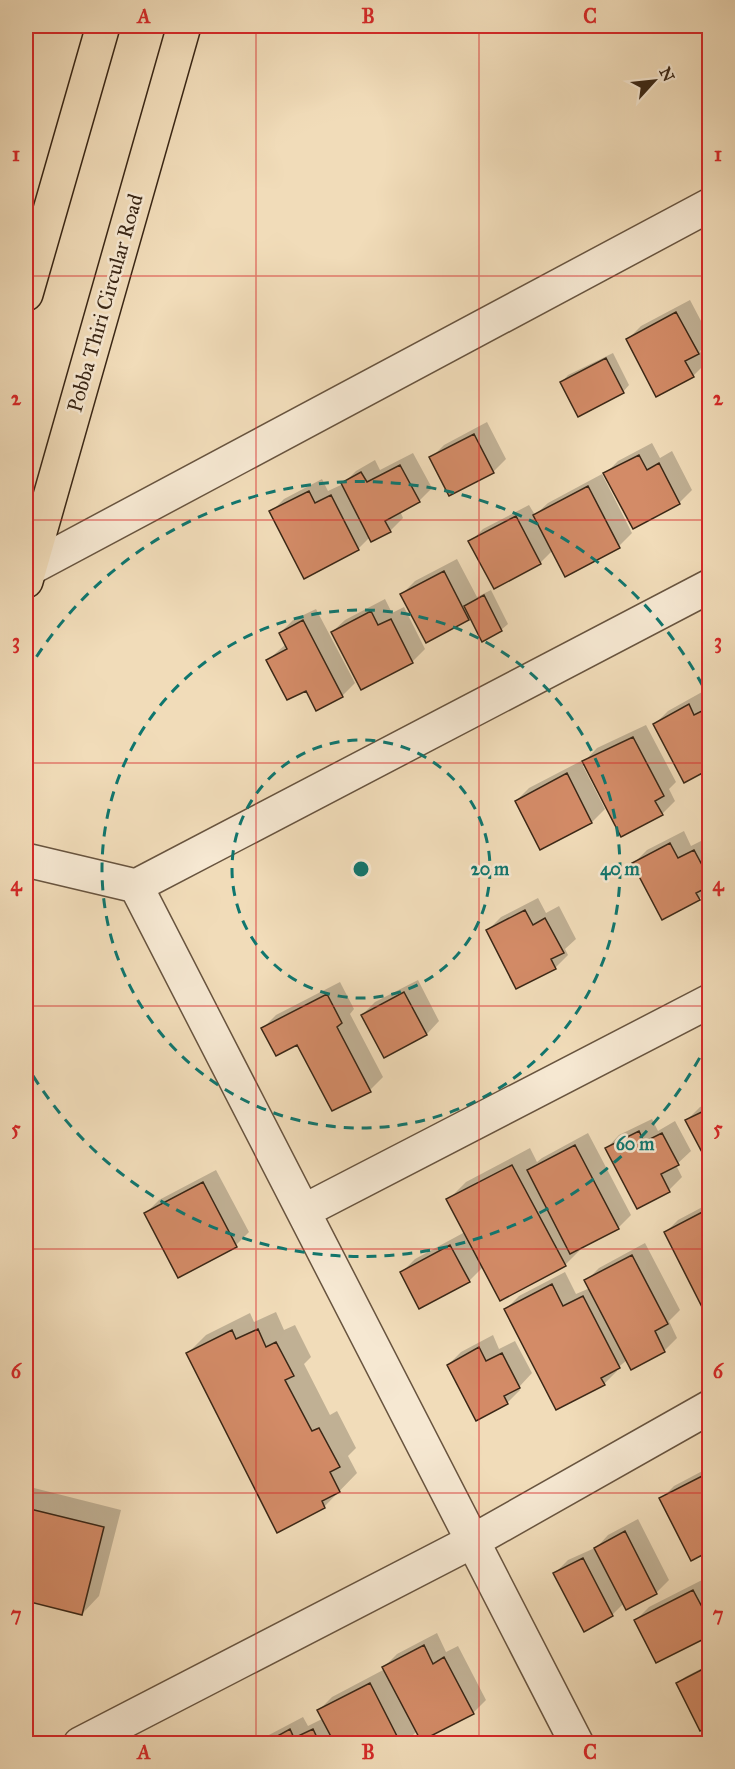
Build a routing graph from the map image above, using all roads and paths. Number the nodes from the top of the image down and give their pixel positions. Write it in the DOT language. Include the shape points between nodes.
graph roads {
  1 [pos="103,26"];
  2 [pos="184,26"];
  3 [pos="710,205"];
  4 [pos="26,294"];
  5 [pos="27,575"];
  6 [pos="710,586"];
  7 [pos="26,860"];
  8 [pos="136,886"];
  9 [pos="710,1001"];
  10 [pos="304,1211"];
  11 [pos="710,1407"];
  12 [pos="473,1541"];
  13 [pos="80,1743"];
  14 [pos="577,1743"];
  1 -- 4 [label="main road"];
  2 -- 5 [label="main road, Pobba Thiri Circular Road"];
  3 -- 5 [label="street"];
  6 -- 8 [label="street"];
  7 -- 8 [label="street"];
  8 -- 10 [label="street"];
  9 -- 10 [label="street"];
  10 -- 12 [label="street"];
  11 -- 12 [label="street"];
  12 -- 13 [label="street"];
  12 -- 14 [label="street"];
}
